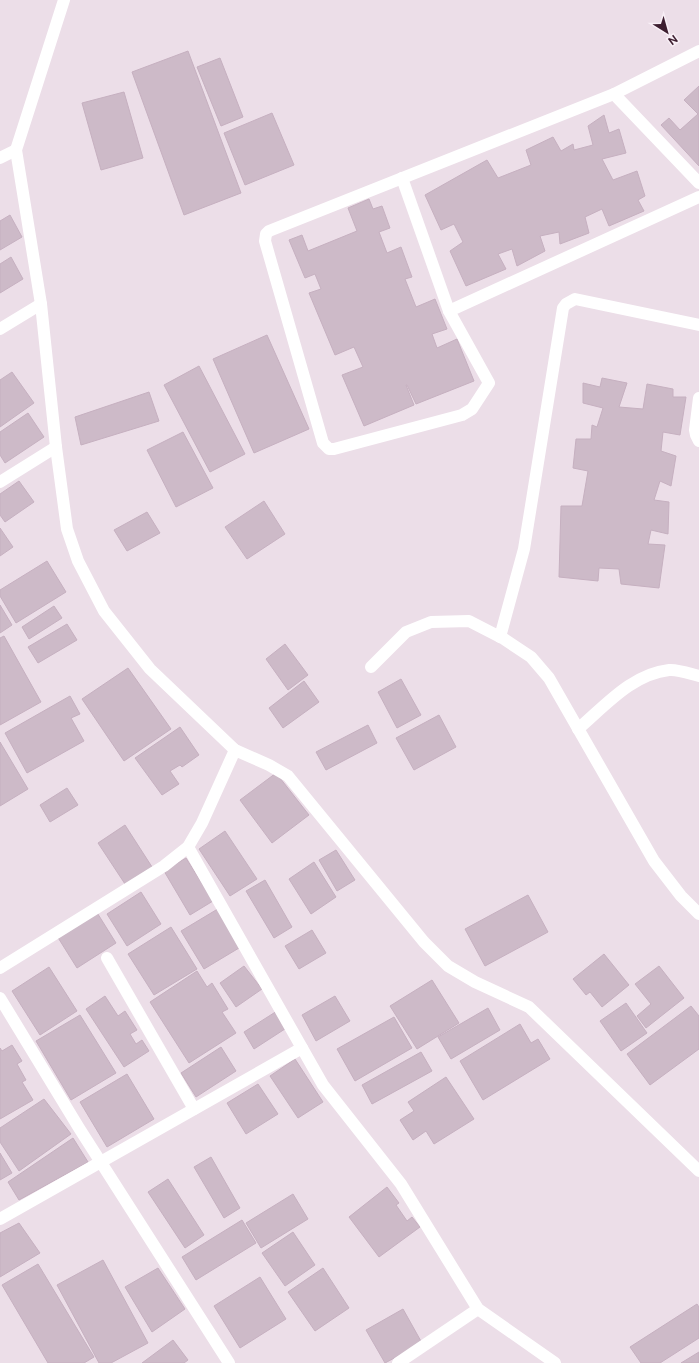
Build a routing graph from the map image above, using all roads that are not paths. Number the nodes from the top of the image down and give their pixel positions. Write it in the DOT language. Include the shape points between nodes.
graph roads {
  1 [pos="64,0"];
  2 [pos="699,51"];
  3 [pos="614,94"];
  4 [pos="16,150"];
  5 [pos="0,158"];
  6 [pos="402,178"];
  7 [pos="699,183"];
  8 [pos="699,197"];
  9 [pos="41,304"];
  10 [pos="449,311"];
  11 [pos="699,325"];
  12 [pos="0,329"];
  13 [pos="699,398"];
  14 [pos="699,440"];
  15 [pos="56,447"];
  16 [pos="0,482"];
  17 [pos="500,636"];
  18 [pos="371,667"];
  19 [pos="699,676"];
  20 [pos="578,729"];
  21 [pos="235,750"];
  22 [pos="188,847"];
  23 [pos="699,914"];
  24 [pos="107,958"];
  25 [pos="0,968"];
  26 [pos="0,998"];
  27 [pos="302,1048"];
  28 [pos="194,1109"];
  29 [pos="101,1163"];
  30 [pos="699,1171"];
  31 [pos="0,1219"];
  32 [pos="478,1309"];
  33 [pos="229,1363"];
  34 [pos="398,1363"];
  35 [pos="555,1363"];
  1 -- 4 [label="street"];
  2 -- 3 [label="street"];
  3 -- 6 [label="street"];
  3 -- 7 [label="street"];
  4 -- 5 [label="street"];
  4 -- 9 [label="street"];
  6 -- 10 [label="street"];
  6 -- 10 [label="street" via="269,231 265,237 326,447 334,449 462,415 472,410 489,383"];
  8 -- 10 [label="street"];
  9 -- 12 [label="street"];
  9 -- 15 [label="street"];
  11 -- 17 [label="street" via="575,299 563,308 524,549"];
  13 -- 14 [label="street" via="695,430"];
  15 -- 16 [label="street"];
  15 -- 21 [label="street" via="67,529 78,561 104,611 150,669"];
  17 -- 18 [label="street" via="469,621 431,622 406,632"];
  17 -- 20 [label="street" via="531,658 549,678"];
  19 -- 20 [label="street" via="671,669 646,676 621,691"];
  20 -- 23 [label="street" via="654,861 681,896"];
  21 -- 22 [label="street" via="202,823"];
  21 -- 30 [label="street" via="288,776 424,942 448,966 475,982 529,1007"];
  22 -- 25 [label="street" via="164,866"];
  22 -- 27 [label="street"];
  24 -- 28 [label="street"];
  26 -- 29 [label="street"];
  27 -- 28 [label="street"];
  27 -- 32 [label="street" via="323,1085 401,1184"];
  28 -- 29 [label="street"];
  29 -- 31 [label="street"];
  29 -- 33 [label="street"];
  32 -- 34 [label="street"];
  32 -- 35 [label="street"];
}
